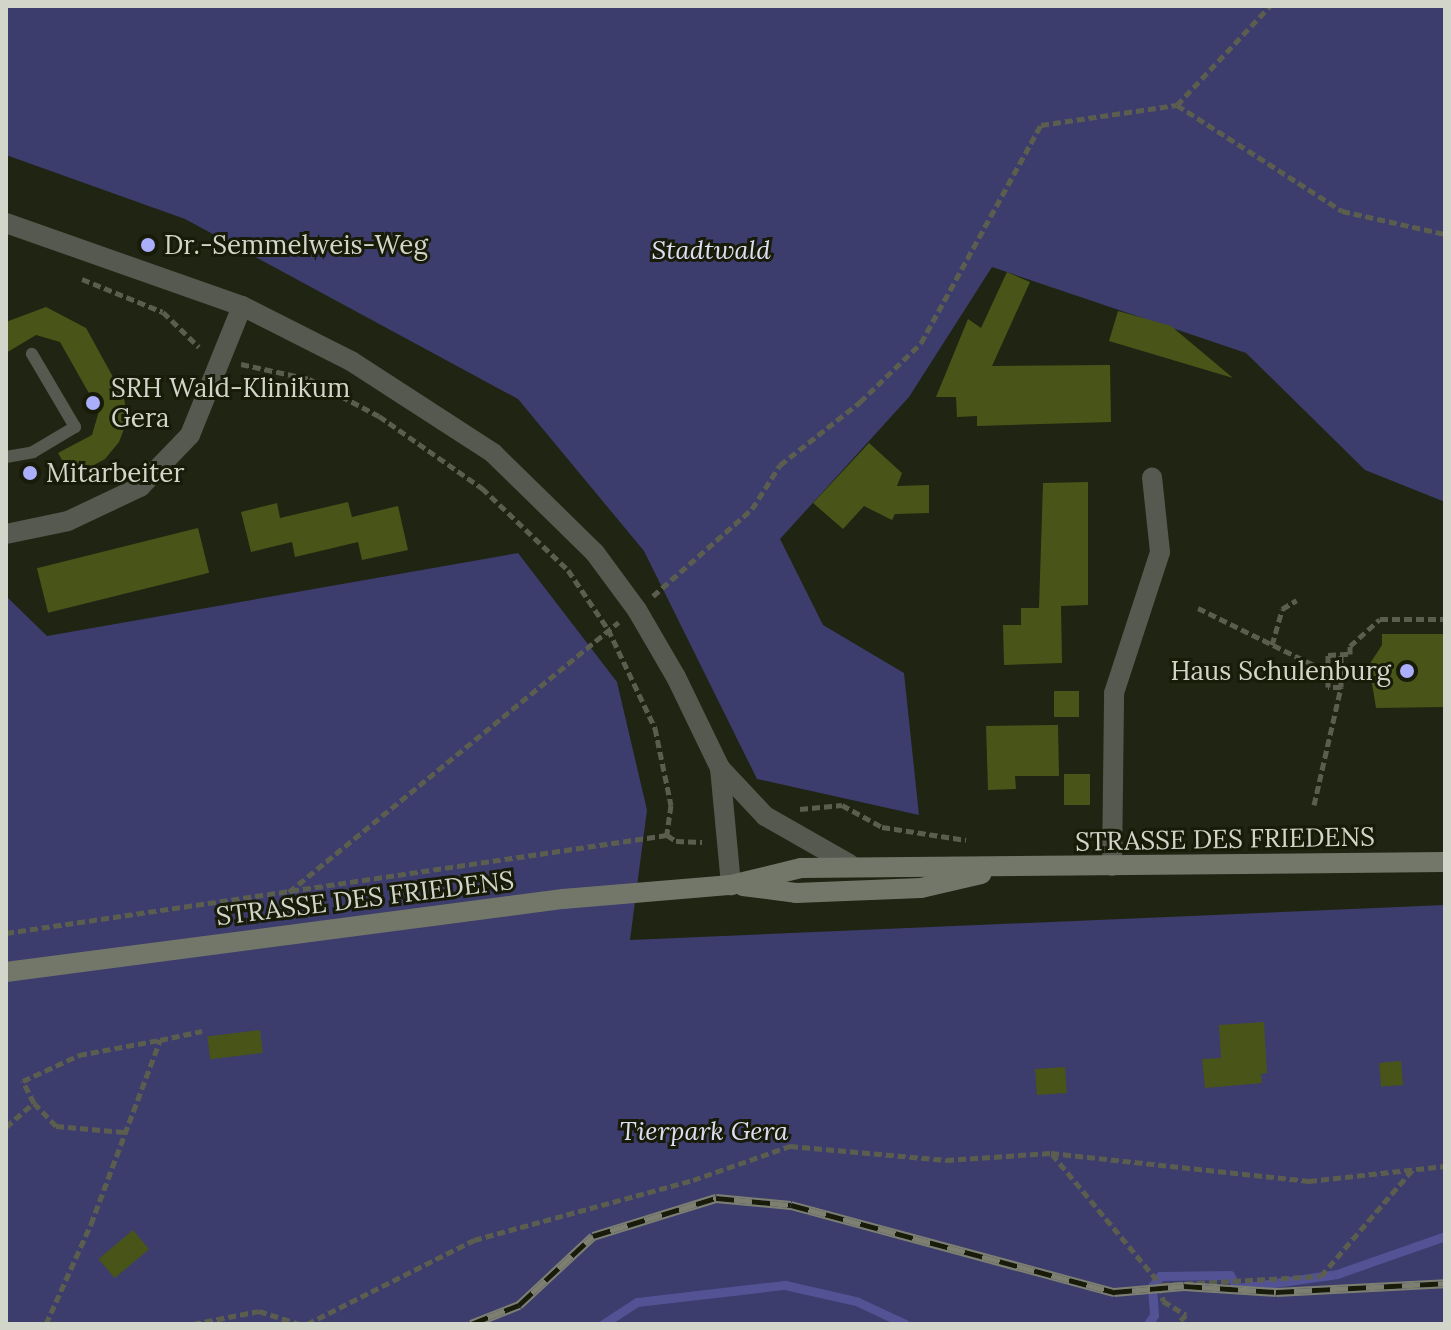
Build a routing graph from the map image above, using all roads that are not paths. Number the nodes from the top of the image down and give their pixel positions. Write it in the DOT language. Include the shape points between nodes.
graph roads {
  1 [pos="6,223"];
  2 [pos="242,306"];
  3 [pos="32,354"];
  4 [pos="6,457"];
  5 [pos="1152,477"];
  6 [pos="6,534"];
  7 [pos="720,768"];
  8 [pos="1445,862"];
  9 [pos="849,864"];
  10 [pos="1112,866"];
  11 [pos="1006,869"];
  12 [pos="731,885"];
  13 [pos="6,972"];
  1 -- 2 [label="street"];
  2 -- 6 [label="street" via="190,435 140,487 68,521"];
  2 -- 7 [label="street" via="351,361 493,453 595,553 637,610"];
  3 -- 4 [label="lane" via="75,427 33,452"];
  5 -- 10 [label="street" via="1160,552 1114,693"];
  7 -- 9 [label="street" via="783,829"];
  7 -- 12 [label="street"];
  8 -- 10 [label="main road, STRASSE DES FRIEDENS"];
  9 -- 11 [label="main road, STRASSE DES FRIEDENS"];
  9 -- 12 [label="main road, STRASSE DES FRIEDENS" via="794,868"];
  10 -- 11 [label="main road, STRASSE DES FRIEDENS"];
  11 -- 12 [label="main road, STRASSE DES FRIEDENS" via="921,888 796,893"];
  12 -- 13 [label="main road, STRASSE DES FRIEDENS" via="563,899"];
}
